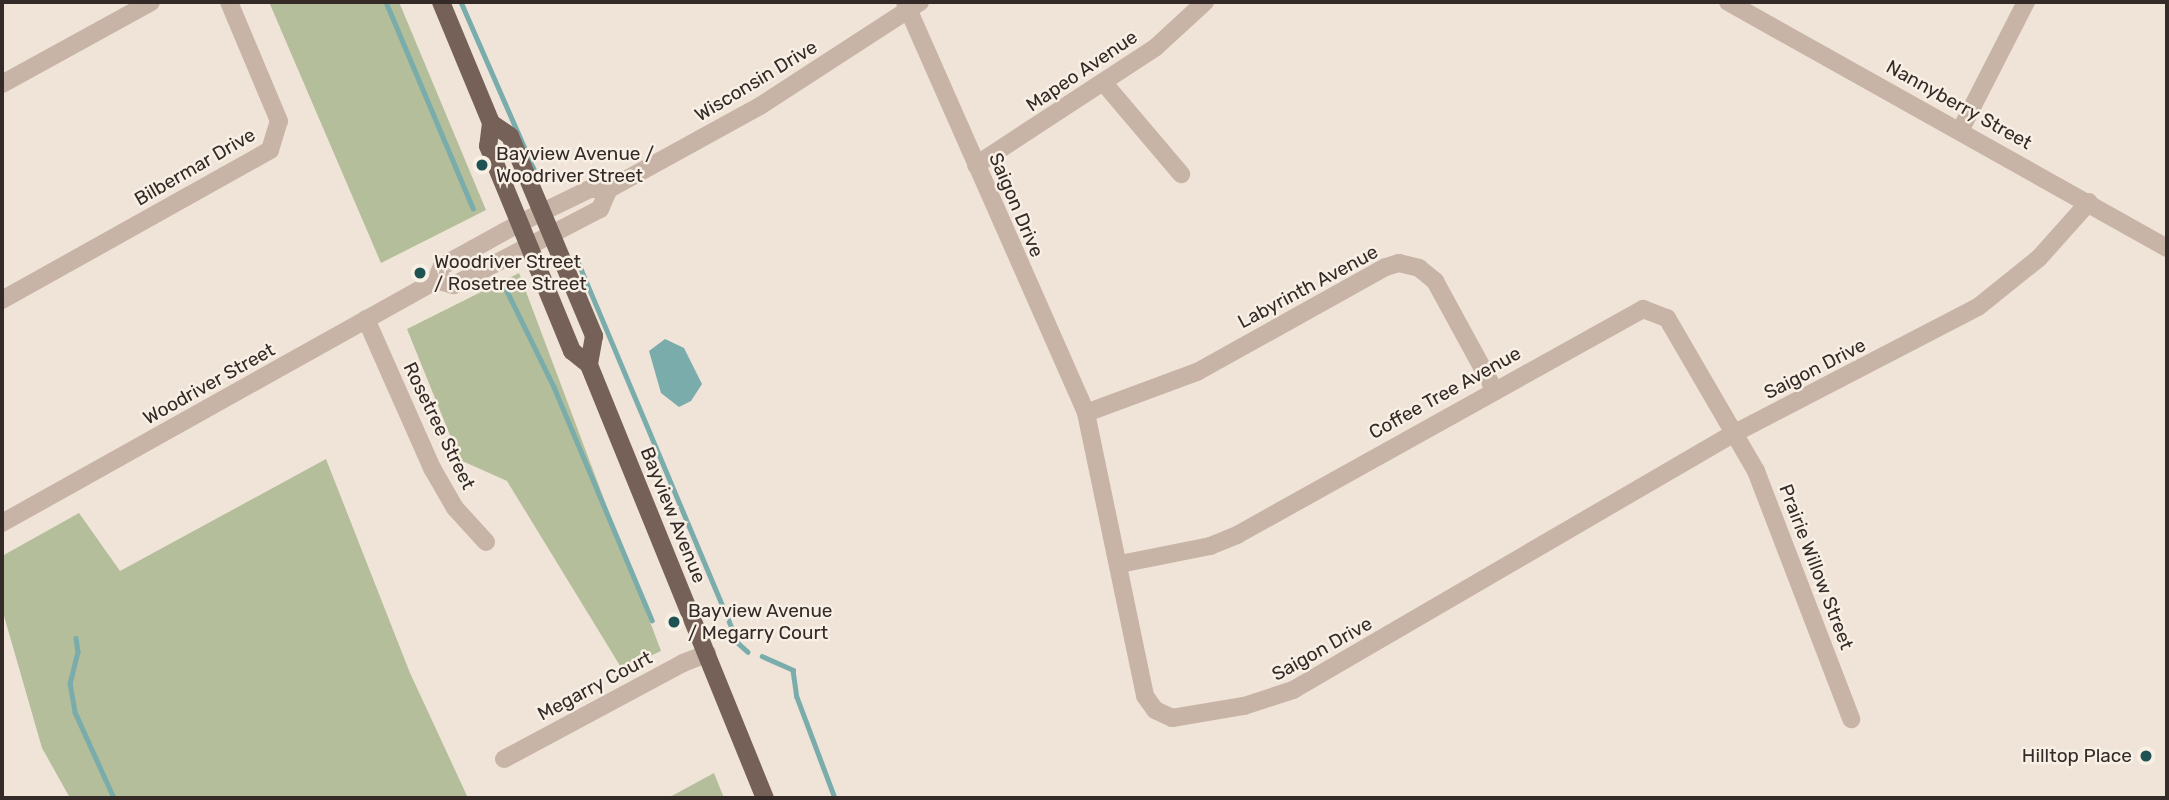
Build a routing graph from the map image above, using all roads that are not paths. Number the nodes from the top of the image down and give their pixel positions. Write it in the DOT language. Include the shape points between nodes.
graph roads {
  1 [pos="151,2"];
  2 [pos="229,2"];
  3 [pos="441,2"];
  4 [pos="1205,2"];
  5 [pos="1728,2"];
  6 [pos="2026,2"];
  7 [pos="911,4"];
  8 [pos="1103,82"];
  9 [pos="2,84"];
  10 [pos="491,123"];
  11 [pos="1961,129"];
  12 [pos="976,165"];
  13 [pos="1181,174"];
  14 [pos="609,189"];
  15 [pos="2089,202"];
  16 [pos="541,212"];
  17 [pos="520,223"];
  18 [pos="550,233"];
  19 [pos="529,246"];
  20 [pos="2167,248"];
  21 [pos="436,280"];
  22 [pos="2,300"];
  23 [pos="366,319"];
  24 [pos="590,365"];
  25 [pos="1494,389"];
  26 [pos="1086,413"];
  27 [pos="1731,435"];
  28 [pos="2,523"];
  29 [pos="486,542"];
  30 [pos="1120,565"];
  31 [pos="707,654"];
  32 [pos="1851,719"];
  33 [pos="504,759"];
  34 [pos="765,798"];
  1 -- 9 [label="street"];
  2 -- 22 [label="street, Bilbermar Drive" via="276,112 275,143 260,157"];
  3 -- 10 [label="main road, Bayview Avenue"];
  4 -- 8 [label="street, Mapeo Avenue" via="1156,47"];
  5 -- 11 [label="street, Nannyberry Street"];
  6 -- 11 [label="street"];
  7 -- 12 [label="street, Saigon Drive"];
  7 -- 14 [label="street, Wisconsin Drive" via="760,106"];
  8 -- 12 [label="street, Mapeo Avenue"];
  8 -- 13 [label="street"];
  10 -- 16 [label="main road, Bayview Avenue" via="510,136"];
  10 -- 17 [label="main road, Bayview Avenue" via="488,146"];
  11 -- 15 [label="street, Nannyberry Street"];
  12 -- 26 [label="street, Saigon Drive"];
  14 -- 16 [label="street, Wisconsin Drive" via="590,189"];
  14 -- 18 [label="street, Wisconsin Drive" via="600,209"];
  15 -- 20 [label="street, Nannyberry Street"];
  15 -- 27 [label="street, Saigon Drive" via="2039,258 1978,307"];
  16 -- 17 [label="street, Woodriver Street"];
  16 -- 18 [label="main road, Bayview Avenue"];
  17 -- 19 [label="main road, Bayview Avenue"];
  17 -- 21 [label="street, Woodriver Street" via="442,266"];
  18 -- 19 [label="street, Wisconsin Drive"];
  18 -- 24 [label="main road, Bayview Avenue" via="594,336"];
  19 -- 21 [label="street, Woodriver Street" via="454,285"];
  19 -- 24 [label="main road, Bayview Avenue" via="572,351"];
  21 -- 23 [label="street, Woodriver Street"];
  23 -- 28 [label="street, Woodriver Street"];
  23 -- 29 [label="street, Rosetree Street" via="432,468 455,508"];
  24 -- 31 [label="main road, Bayview Avenue"];
  25 -- 26 [label="street, Labyrinth Avenue" via="1433,279 1419,268 1399,264 1197,372"];
  25 -- 27 [label="street, Coffee Tree Avenue" via="1643,309 1667,318"];
  25 -- 30 [label="street, Coffee Tree Avenue" via="1237,535 1210,546"];
  26 -- 30 [label="street, Saigon Drive"];
  27 -- 30 [label="street, Saigon Drive" via="1322,675 1275,698 1244,706 1177,718 1152,708 1144,690"];
  27 -- 32 [label="street, Prairie Willow Street" via="1756,471"];
  31 -- 33 [label="street, Megarry Court"];
  31 -- 34 [label="main road, Bayview Avenue"];
}
